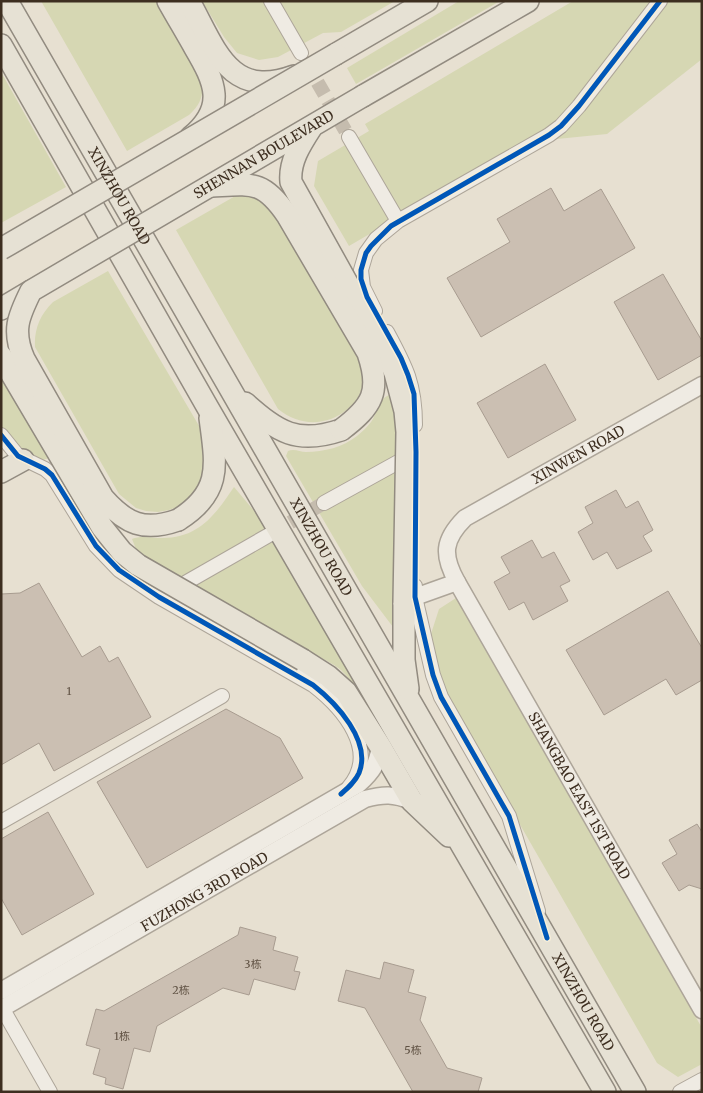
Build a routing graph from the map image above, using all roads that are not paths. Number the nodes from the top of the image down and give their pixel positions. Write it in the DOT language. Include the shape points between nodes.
graph roads {
  1 [pos="7,1"];
  2 [pos="168,1"];
  3 [pos="189,1"];
  4 [pos="271,1"];
  5 [pos="427,1"];
  6 [pos="528,1"];
  7 [pos="660,1"];
  8 [pos="1,45"];
  9 [pos="301,53"];
  10 [pos="302,74"];
  11 [pos="312,126"];
  12 [pos="349,137"];
  13 [pos="185,142"];
  14 [pos="210,186"];
  15 [pos="398,221"];
  16 [pos="11,239"];
  17 [pos="1,249"];
  18 [pos="31,291"];
  19 [pos="1,308"];
  20 [pos="1,356"];
  21 [pos="702,385"];
  22 [pos="233,393"];
  23 [pos="702,394"];
  24 [pos="208,408"];
  25 [pos="1,435"];
  26 [pos="416,452"];
  27 [pos="23,460"];
  28 [pos="1,472"];
  29 [pos="324,504"];
  30 [pos="458,528"];
  31 [pos="269,535"];
  32 [pos="457,582"];
  33 [pos="159,598"];
  34 [pos="409,600"];
  35 [pos="222,696"];
  36 [pos="412,704"];
  37 [pos="380,746"];
  38 [pos="341,794"];
  39 [pos="412,801"];
  40 [pos="1,822"];
  41 [pos="468,853"];
  42 [pos="547,938"];
  43 [pos="1,991"];
  44 [pos="2,1008"];
  45 [pos="702,1010"];
  46 [pos="702,1080"];
  47 [pos="595,1082"];
  48 [pos="631,1085"];
  49 [pos="702,1089"];
  50 [pos="50,1092"];
  51 [pos="605,1092"];
  52 [pos="649,1092"];
  53 [pos="680,1092"];
  54 [pos="697,1092"];
  1 -- 22 [label="main road, XINZHOU ROAD"];
  2 -- 13 [label="main road, bridge" via="208,71 214,90 208,119"];
  3 -- 10 [label="main road, bridge" via="224,64 237,75 251,81 278,82"];
  4 -- 9 [label="street"];
  5 -- 10 [label="main road, bridge"];
  6 -- 11 [label="main road, SHENNAN BOULEVARD, bridge"];
  7 -- 15 [label="street" via="561,126"];
  8 -- 24 [label="main road, XINZHOU ROAD"];
  10 -- 13 [label="main road, bridge"];
  11 -- 14 [label="main road, SHENNAN BOULEVARD, bridge"];
  11 -- 34 [label="main road, bridge" via="295,157 290,171 291,182 385,351 405,410"];
  12 -- 15 [label="street"];
  13 -- 16 [label="main road, bridge"];
  14 -- 18 [label="main road, SHENNAN BOULEVARD, bridge"];
  14 -- 22 [label="main road, bridge" via="252,185 272,196 287,215 361,339 375,380 365,409 355,419 341,430 309,437 291,433 264,419"];
  15 -- 26 [label="street" via="370,246 362,261 361,279 411,384 415,404"];
  16 -- 17 [label="main road, bridge"];
  18 -- 19 [label="main road, SHENNAN BOULEVARD"];
  18 -- 24 [label="main road, bridge" via="20,312 16,330 24,359 103,498 131,522 146,526 163,525 178,520 201,502 214,475 215,457"];
  20 -- 37 [label="main road, bridge" via="102,526 122,552 138,565 328,676 346,692"];
  21 -- 30 [label="street, XINWEN ROAD" via="465,518"];
  22 -- 36 [label="main road, XINZHOU ROAD"];
  23 -- 30 [label="street, XINWEN ROAD"];
  24 -- 41 [label="main road, XINZHOU ROAD"];
  25 -- 27 [label="street"];
  26 -- 29 [label="street"];
  26 -- 34 [label="street"];
  27 -- 28 [label="main road"];
  27 -- 33 [label="street" via="52,475 92,540 111,562"];
  30 -- 32 [label="street, XINWEN ROAD" via="448,542 446,554"];
  31 -- 33 [label="street"];
  32 -- 34 [label="street"];
  32 -- 45 [label="street, SHANGBAO EAST 1ST ROAD"];
  33 -- 38 [label="street" via="313,685 333,702 352,730 360,747 362,762 359,774"];
  34 -- 36 [label="main road" via="404,660"];
  34 -- 42 [label="street" via="441,697 509,816"];
  35 -- 40 [label="street"];
  36 -- 42 [label="main road, XINZHOU ROAD"];
  37 -- 38 [label="street, FUZHONG 3RD ROAD" via="378,761 370,774"];
  37 -- 39 [label="main road"];
  38 -- 43 [label="street, FUZHONG 3RD ROAD"];
  39 -- 41 [label="main road"];
  39 -- 44 [label="street, FUZHONG 3RD ROAD" via="396,795 364,799"];
  41 -- 47 [label="main road, XINZHOU ROAD"];
  42 -- 48 [label="main road, XINZHOU ROAD"];
  44 -- 50 [label="street"];
  46 -- 53 [label="street"];
  47 -- 51 [label="main road, XINZHOU ROAD"];
  48 -- 52 [label="street"];
  49 -- 54 [label="street"];
}
